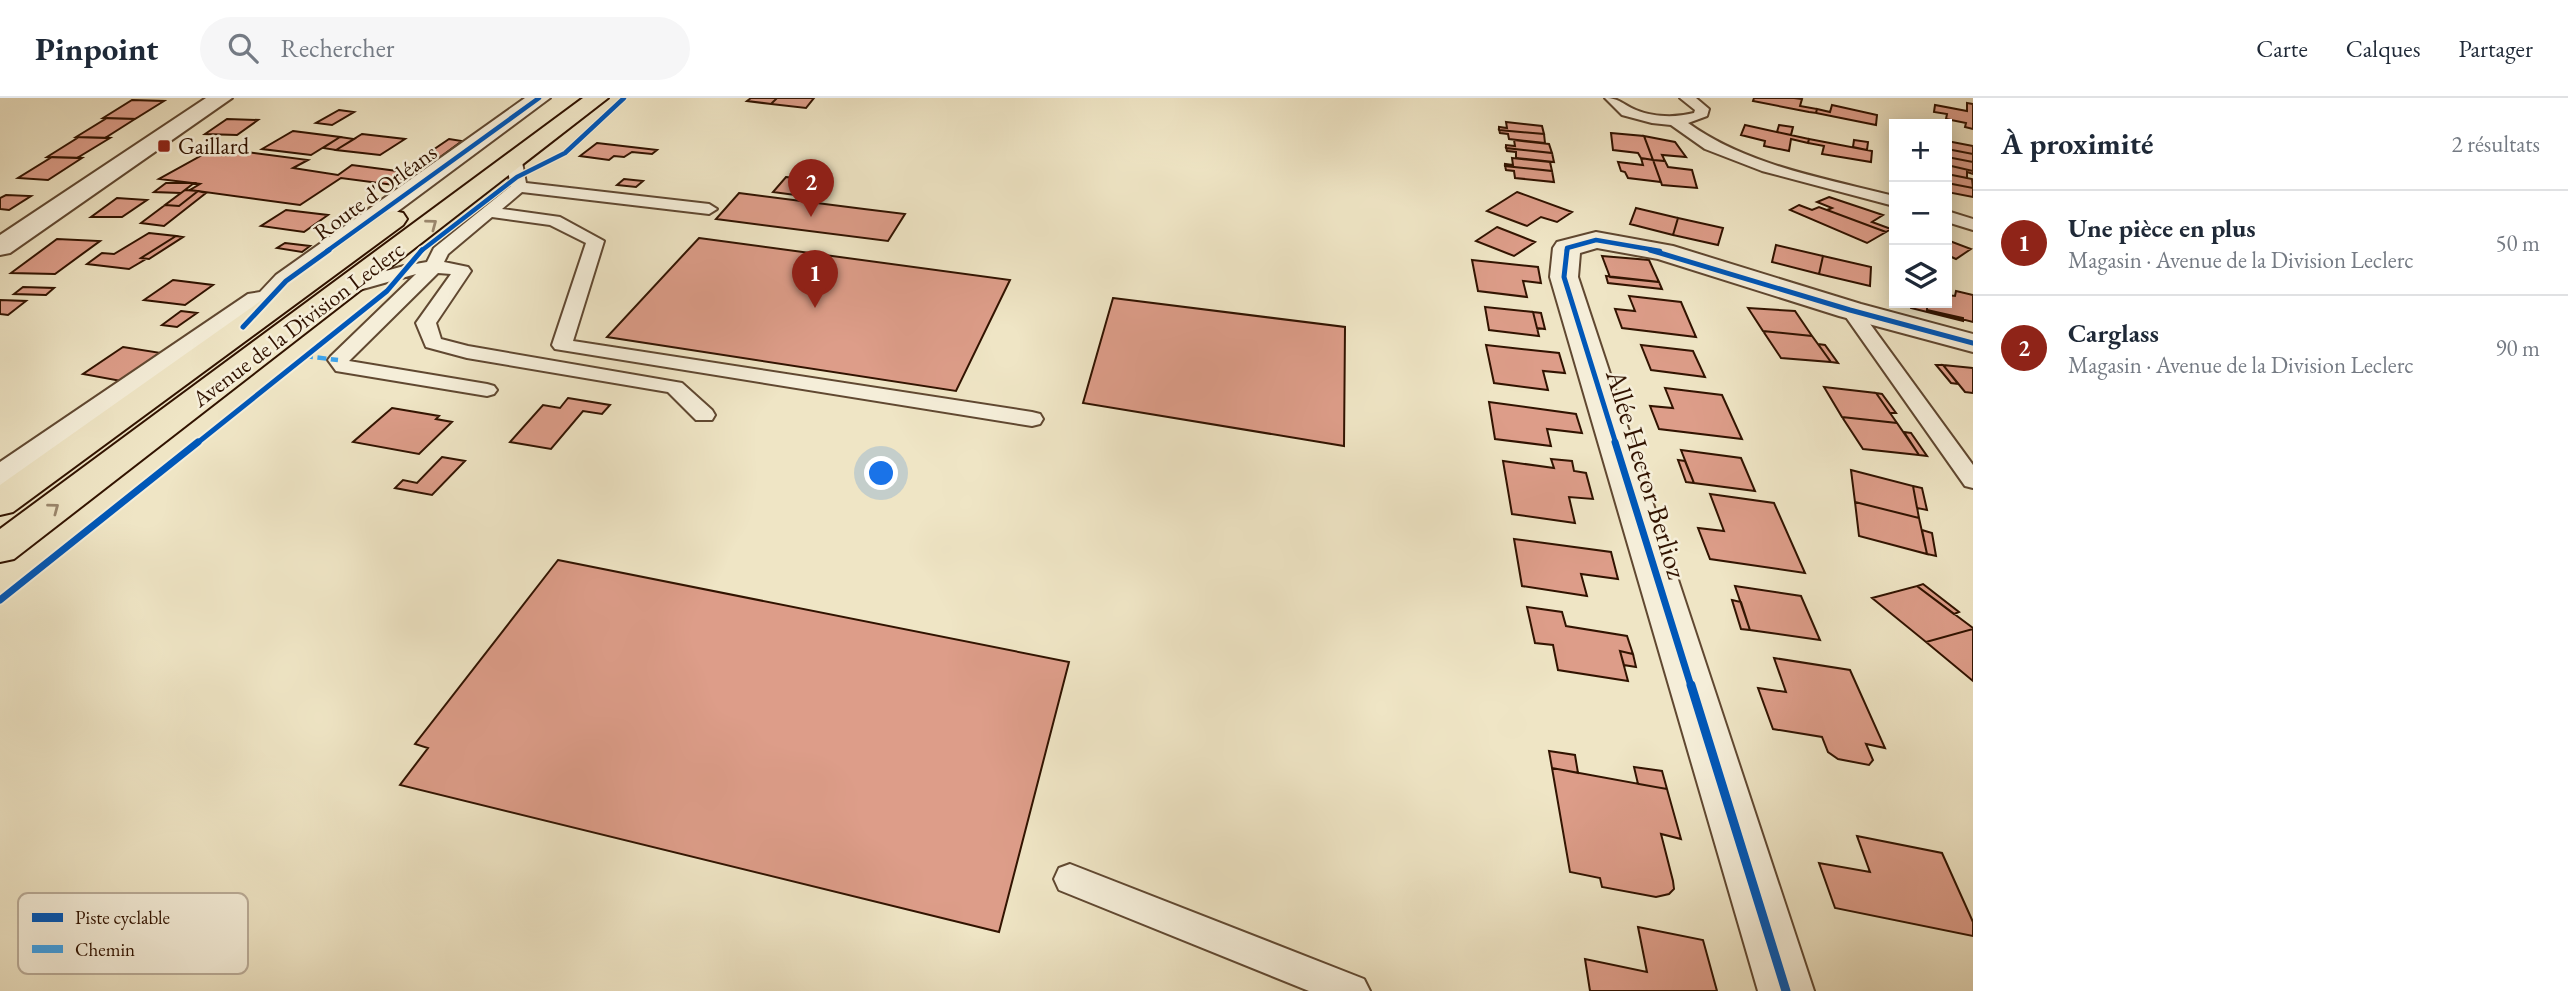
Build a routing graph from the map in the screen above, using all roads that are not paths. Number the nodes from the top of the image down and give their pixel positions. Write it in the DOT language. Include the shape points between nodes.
graph roads {
  1 [pos="221,98"];
  2 [pos="539,98"];
  3 [pos="564,98"];
  4 [pos="597,98"];
  5 [pos="1612,98"];
  6 [pos="1687,98"];
  7 [pos="1675,121"];
  8 [pos="517,175"];
  9 [pos="1889,200"];
  10 [pos="709,209"];
  11 [pos="489,212"];
  12 [pos="1952,218"];
  13 [pos="1973,225"];
  14 [pos="0,247"];
  15 [pos="433,268"];
  16 [pos="286,281"];
  17 [pos="345,288"];
  18 [pos="1850,310"];
  19 [pos="243,327"];
  20 [pos="1973,343"];
  21 [pos="162,386"];
  22 [pos="487,390"];
  23 [pos="704,415"];
  24 [pos="92,416"];
  25 [pos="1031,419"];
  26 [pos="0,479"];
  27 [pos="1973,481"];
  28 [pos="0,503"];
  29 [pos="0,550"];
  30 [pos="1070,880"];
  31 [pos="1352,991"];
  32 [pos="1786,991"];
  1 -- 14 [label="street"];
  2 -- 16 [label="street, Route d'Orléans"];
  3 -- 19 [label="main road, Avenue de la Division Leclerc"];
  4 -- 8 [label="main road, Avenue de la Division Leclerc"];
  5 -- 7 [label="lane" via="1636,115"];
  6 -- 7 [label="lane" via="1702,109 1700,116"];
  7 -- 9 [label="lane" via="1710,146 1768,168"];
  8 -- 10 [label="lane"];
  8 -- 11 [label="lane"];
  17 -- 8 [label="main road, Avenue de la Division Leclerc, one-way"];
  11 -- 15 [label="lane" via="440,252"];
  11 -- 25 [label="lane" via="554,221 595,241 562,345"];
  12 -- 13 [label="lane"];
  15 -- 17 [label="lane"];
  15 -- 22 [label="lane" via="338,360 343,367"];
  15 -- 23 [label="lane" via="462,271 426,323 433,343 675,387"];
  16 -- 19 [label="street, Route d'Orléans"];
  16 -- 24 [label="street, Route d'Orléans"];
  29 -- 17 [label="main road, Avenue de la Division Leclerc, one-way"];
  18 -- 20 [label="street"];
  18 -- 27 [label="lane"];
  18 -- 32 [label="street, Allée Hector Berlioz" via="1662,252 1596,240 1567,248 1564,277"];
  19 -- 21 [label="main road, Avenue de la Division Leclerc"];
  21 -- 24 [label="lane, Route d'Orléans"];
  21 -- 28 [label="main road, Avenue de la Division Leclerc"];
  24 -- 26 [label="street, Route d'Orléans"];
  30 -- 31 [label="lane"];
}
